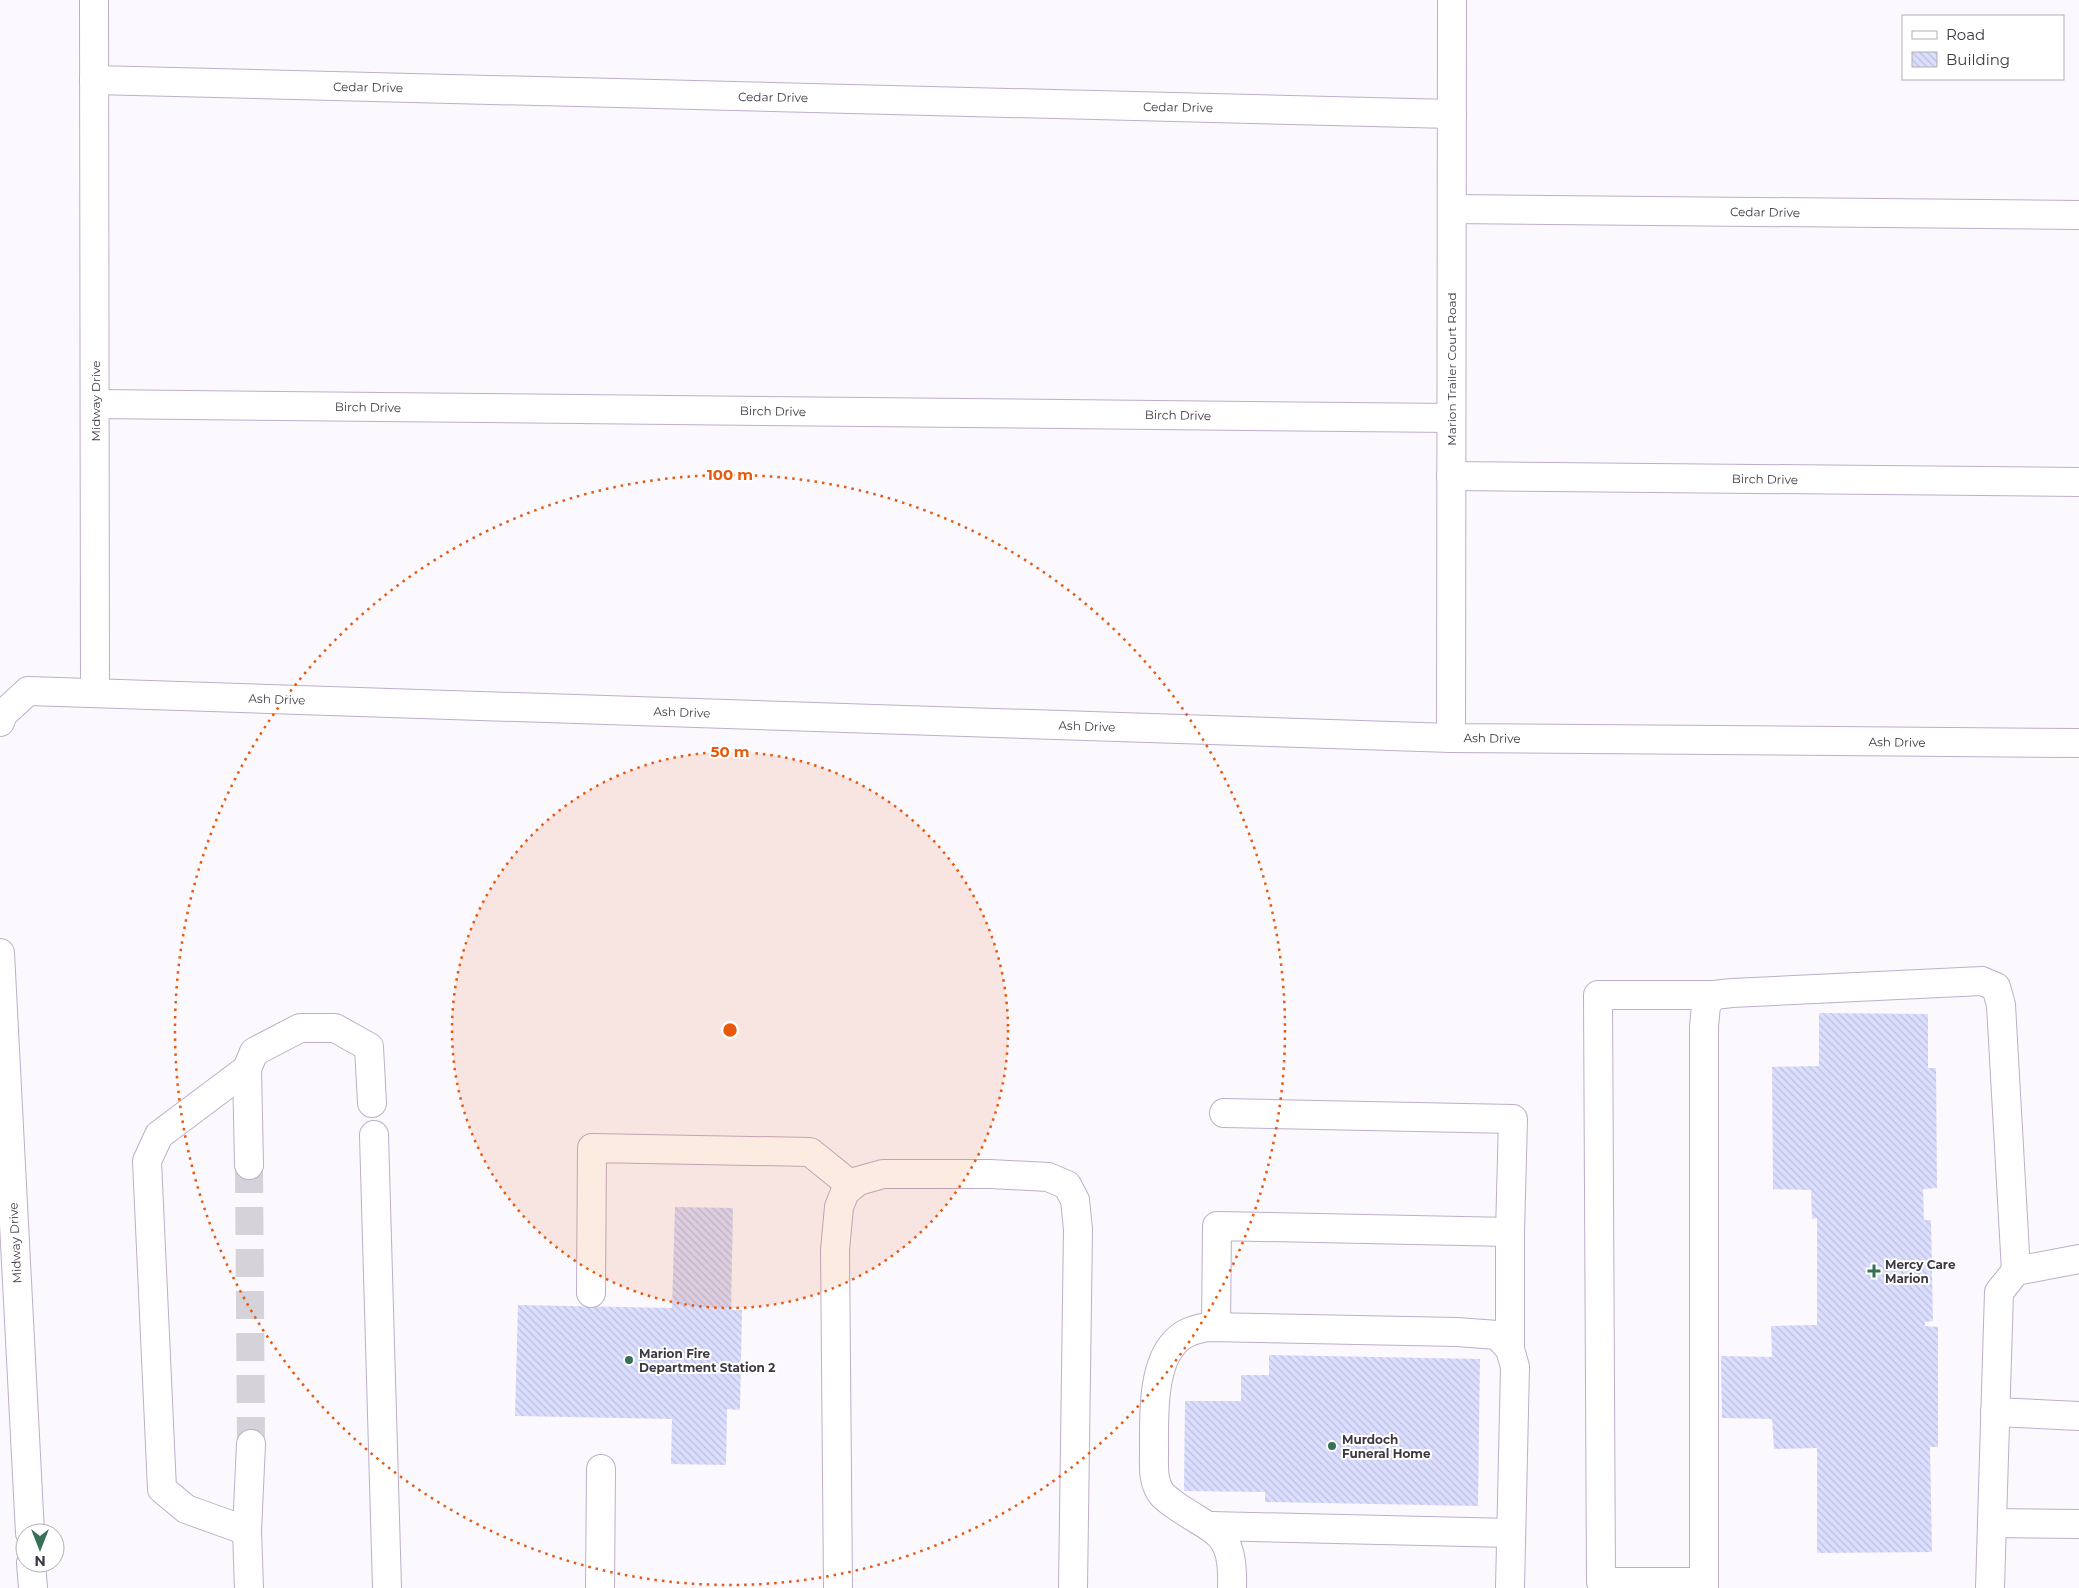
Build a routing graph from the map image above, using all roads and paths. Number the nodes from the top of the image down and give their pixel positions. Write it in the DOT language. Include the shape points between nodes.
graph roads {
  1 [pos="94,0"];
  2 [pos="1452,0"];
  3 [pos="94,80"];
  4 [pos="1452,114"];
  5 [pos="1452,208"];
  6 [pos="2079,215"];
  7 [pos="94,404"];
  8 [pos="1451,418"];
  9 [pos="1451,476"];
  10 [pos="2079,482"];
  11 [pos="95,693"];
  12 [pos="0,722"];
  13 [pos="1451,738"];
  14 [pos="2079,743"];
  15 [pos="0,953"];
  16 [pos="1714,996"];
  17 [pos="247,1070"];
  18 [pos="372,1103"];
  19 [pos="1224,1113"];
  20 [pos="374,1136"];
  21 [pos="249,1165"];
  22 [pos="6,1180"];
  23 [pos="852,1186"];
  24 [pos="1510,1232"];
  25 [pos="2079,1259"];
  26 [pos="2016,1270"];
  27 [pos="591,1293"];
  28 [pos="1216,1327"];
  29 [pos="1510,1349"];
  30 [pos="1995,1412"];
  31 [pos="2079,1416"];
  32 [pos="251,1444"];
  33 [pos="601,1468"];
  34 [pos="29,1523"];
  35 [pos="1992,1523"];
  36 [pos="2079,1524"];
  37 [pos="1211,1526"];
  38 [pos="247,1531"];
  39 [pos="1511,1533"];
  40 [pos="32,1573"];
  41 [pos="1704,1585"];
  42 [pos="33,1588"];
  43 [pos="249,1588"];
  44 [pos="387,1588"];
  45 [pos="600,1588"];
  46 [pos="838,1588"];
  47 [pos="1073,1588"];
  48 [pos="1232,1588"];
  49 [pos="1510,1588"];
  50 [pos="1990,1588"];
  1 -- 3 [label="street, Midway Drive"];
  2 -- 4 [label="street, Marion Trailer Court Road"];
  3 -- 4 [label="street, Cedar Drive"];
  3 -- 7 [label="street, Midway Drive"];
  4 -- 5 [label="street, Marion Trailer Court Road"];
  5 -- 6 [label="street, Cedar Drive"];
  5 -- 8 [label="street, Marion Trailer Court Road"];
  7 -- 8 [label="street, Birch Drive"];
  7 -- 11 [label="street, Midway Drive"];
  8 -- 9 [label="street, Marion Trailer Court Road"];
  9 -- 10 [label="street, Birch Drive"];
  9 -- 13 [label="street, Marion Trailer Court Road"];
  11 -- 12 [label="street" via="28,691 2,714"];
  11 -- 13 [label="street, Ash Drive"];
  13 -- 14 [label="street, Ash Drive"];
  15 -- 22 [label="street, Midway Drive"];
  16 -- 26 [label="street" via="1982,981 1996,987 2001,1005"];
  16 -- 41 [label="street" via="1706,1005 1704,1027"];
  16 -- 41 [label="street" via="1598,996 1601,1582"];
  17 -- 18 [label="street" via="254,1052 300,1028 335,1028 368,1047"];
  17 -- 21 [label="street"];
  17 -- 38 [label="street" via="159,1135 147,1161 162,1489 186,1509"];
  19 -- 24 [label="street" via="1513,1120"];
  20 -- 44 [label="street"];
  22 -- 34 [label="street, Midway Drive"];
  23 -- 27 [label="street" via="810,1152 592,1148"];
  23 -- 46 [label="street" via="845,1192 839,1207 835,1250"];
  23 -- 47 [label="street" via="883,1174 1048,1177 1067,1185 1075,1200 1078,1229"];
  24 -- 28 [label="street" via="1217,1226"];
  24 -- 29 [label="street"];
  25 -- 26 [label="street"];
  26 -- 30 [label="street" via="1999,1292"];
  28 -- 29 [label="street" via="1457,1332 1497,1335"];
  28 -- 37 [label="street" via="1188,1331 1171,1347 1161,1369 1154,1407 1156,1484 1164,1497"];
  29 -- 39 [label="street" via="1515,1367"];
  30 -- 31 [label="street"];
  30 -- 35 [label="street"];
  32 -- 38 [label="street"];
  33 -- 45 [label="street"];
  35 -- 36 [label="street"];
  35 -- 50 [label="street"];
  37 -- 39 [label="street"];
  37 -- 48 [label="street" via="1222,1535 1230,1550"];
  38 -- 43 [label="street"];
  39 -- 49 [label="street"];
  40 -- 42 [label="street"];
}
